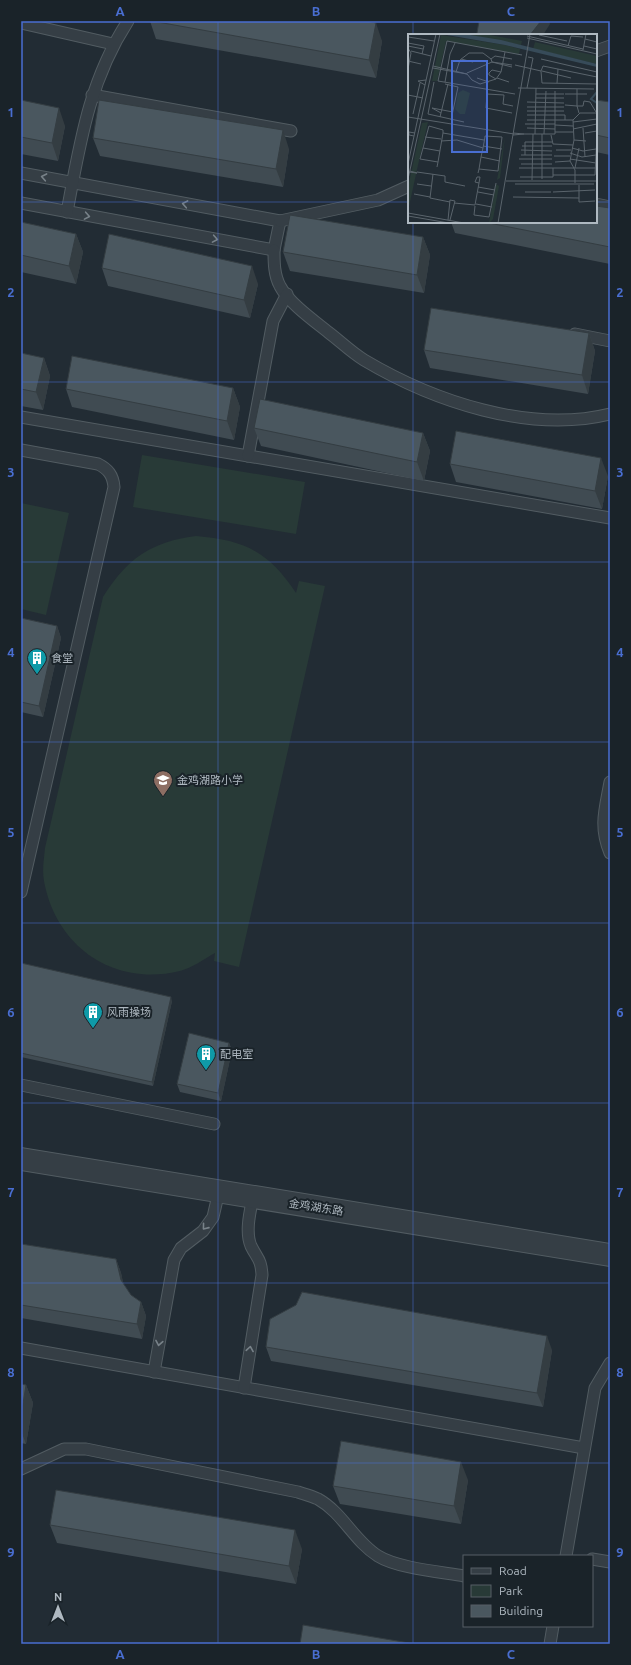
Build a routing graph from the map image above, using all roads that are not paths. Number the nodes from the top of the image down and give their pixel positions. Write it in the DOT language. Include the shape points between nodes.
graph roads {
  1 [pos="128,21"];
  2 [pos="21,23"];
  3 [pos="113,44"];
  4 [pos="610,46"];
  5 [pos="597,51"];
  6 [pos="92,95"];
  7 [pos="291,131"];
  8 [pos="21,173"];
  9 [pos="72,183"];
  10 [pos="408,186"];
  11 [pos="21,203"];
  12 [pos="597,204"];
  13 [pos="610,207"];
  14 [pos="67,212"];
  15 [pos="280,222"];
  16 [pos="274,250"];
  17 [pos="287,294"];
  18 [pos="563,332"];
  19 [pos="610,341"];
  20 [pos="610,414"];
  21 [pos="21,417"];
  22 [pos="21,450"];
  23 [pos="248,456"];
  24 [pos="610,518"];
  25 [pos="610,782"];
  26 [pos="610,853"];
  27 [pos="21,892"];
  28 [pos="21,1085"];
  29 [pos="214,1124"];
  30 [pos="21,1159"];
  31 [pos="219,1191"];
  32 [pos="253,1197"];
  33 [pos="610,1255"];
  34 [pos="21,1348"];
  35 [pos="610,1363"];
  36 [pos="154,1372"];
  37 [pos="244,1388"];
  38 [pos="584,1448"];
  39 [pos="21,1469"];
  40 [pos="569,1555"];
  41 [pos="593,1559"];
  42 [pos="610,1562"];
  43 [pos="463,1576"];
  44 [pos="553,1627"];
  45 [pos="550,1644"];
  1 -- 3 [label="lane"];
  2 -- 3 [label="lane"];
  3 -- 6 [label="lane"];
  4 -- 5 [label="lane"];
  6 -- 7 [label="lane"];
  6 -- 9 [label="lane"];
  9 -- 8 [label="lane, one-way"];
  9 -- 14 [label="lane"];
  15 -- 9 [label="lane, one-way"];
  10 -- 15 [label="lane" via="378,200"];
  11 -- 14 [label="lane"];
  12 -- 13 [label="lane"];
  14 -- 16 [label="lane, one-way"];
  15 -- 16 [label="lane"];
  16 -- 17 [label="lane" via="274,269 280,286"];
  17 -- 20 [label="lane" via="300,310 363,359 424,391 474,407 557,421"];
  17 -- 23 [label="lane" via="272,322"];
  18 -- 19 [label="lane"];
  21 -- 23 [label="lane"];
  22 -- 27 [label="lane" via="98,464 109,470 114,487"];
  23 -- 24 [label="lane"];
  25 -- 26 [label="lane" via="604,819 604,838"];
  28 -- 29 [label="lane"];
  30 -- 31 [label="street, 金鸡湖东路"];
  31 -- 32 [label="street, 金鸡湖东路"];
  31 -- 36 [label="lane, one-way" via="213,1217 202,1231 182,1248 174,1260"];
  32 -- 33 [label="street, 金鸡湖东路"];
  37 -- 32 [label="lane, one-way" via="262,1275 261,1262 251,1245 249,1222"];
  34 -- 36 [label="lane"];
  35 -- 38 [label="lane" via="595,1388"];
  36 -- 37 [label="lane"];
  37 -- 38 [label="lane"];
  38 -- 40 [label="lane"];
  39 -- 43 [label="lane" via="64,1448 86,1449 298,1492 318,1499 332,1510 359,1541 379,1557 404,1565"];
  41 -- 42 [label="lane"];
  44 -- 45 [label="lane"];
}
